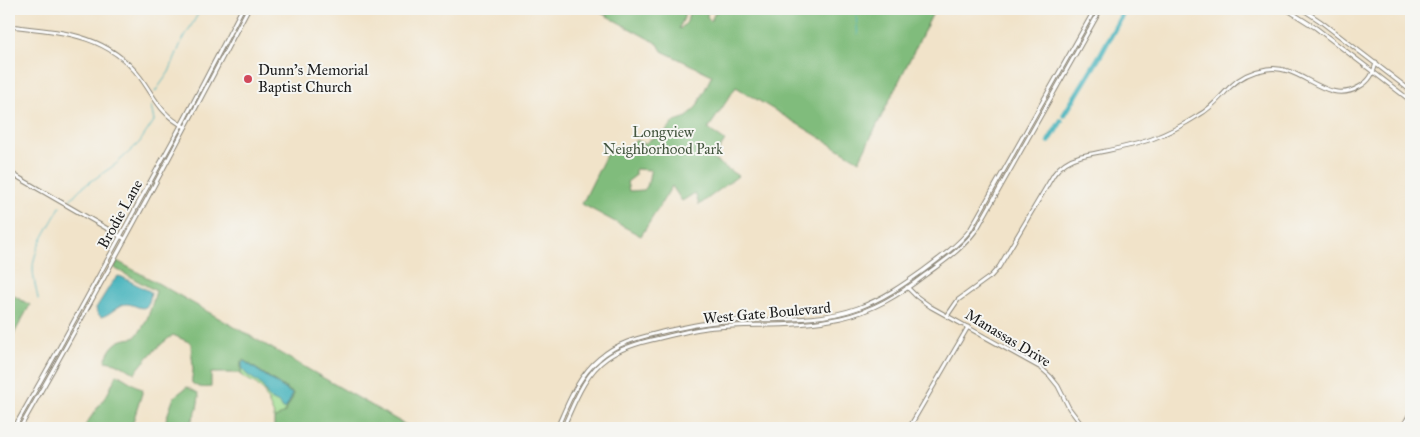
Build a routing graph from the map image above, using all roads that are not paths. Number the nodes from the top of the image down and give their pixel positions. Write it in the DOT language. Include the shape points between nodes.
graph roads {
  1 [pos="242,9"];
  2 [pos="248,9"];
  3 [pos="1094,9"];
  4 [pos="1100,9"];
  5 [pos="1286,9"];
  6 [pos="1302,9"];
  7 [pos="9,26"];
  8 [pos="1376,63"];
  9 [pos="1373,72"];
  10 [pos="1411,91"];
  11 [pos="1411,101"];
  12 [pos="181,125"];
  13 [pos="186,127"];
  14 [pos="9,172"];
  15 [pos="120,236"];
  16 [pos="125,239"];
  17 [pos="904,284"];
  18 [pos="908,288"];
  19 [pos="947,316"];
  20 [pos="968,327"];
  21 [pos="1411,412"];
  22 [pos="18,422"];
  23 [pos="21,426"];
  24 [pos="14,428"];
  25 [pos="557,428"];
  26 [pos="563,428"];
  27 [pos="909,428"];
  28 [pos="1084,428"];
  29 [pos="1402,428"];
  1 -- 12 [label="main road, Brodie Lane"];
  2 -- 13 [label="main road, Brodie Lane"];
  3 -- 17 [label="main road, West Gate Boulevard" via="970,230 956,245"];
  4 -- 18 [label="main road, West Gate Boulevard" via="972,236 958,251"];
  5 -- 9 [label="main road"];
  6 -- 8 [label="main road"];
  7 -- 12 [label="main road" via="69,34 106,47 132,68 164,113"];
  8 -- 9 [label="main road"];
  8 -- 10 [label="main road"];
  9 -- 11 [label="main road"];
  9 -- 19 [label="main road" via="1360,87 1340,93 1283,69 1263,70 1235,83 1198,117 1156,137 1070,160 1054,174 999,267 958,300"];
  12 -- 13 [label="main road"];
  12 -- 15 [label="main road, Brodie Lane"];
  13 -- 16 [label="main road, Brodie Lane"];
  14 -- 15 [label="main road"];
  15 -- 16 [label="main road"];
  15 -- 22 [label="main road, Brodie Lane"];
  16 -- 23 [label="main road, Brodie Lane"];
  17 -- 18 [label="main road, Manassas Drive"];
  17 -- 25 [label="main road, West Gate Boulevard" via="872,302 838,313 709,322 623,343 603,355 586,372"];
  18 -- 19 [label="main road, Manassas Drive" via="923,302"];
  18 -- 26 [label="main road, West Gate Boulevard" via="874,307 839,318 705,328 625,348 597,366 579,393"];
  19 -- 20 [label="main road, Manassas Drive"];
  20 -- 27 [label="main road"];
  20 -- 28 [label="main road, Manassas Drive" via="1041,368 1058,386"];
  21 -- 29 [label="main road"];
  22 -- 23 [label="main road"];
  22 -- 24 [label="main road, Brodie Lane"];
}
